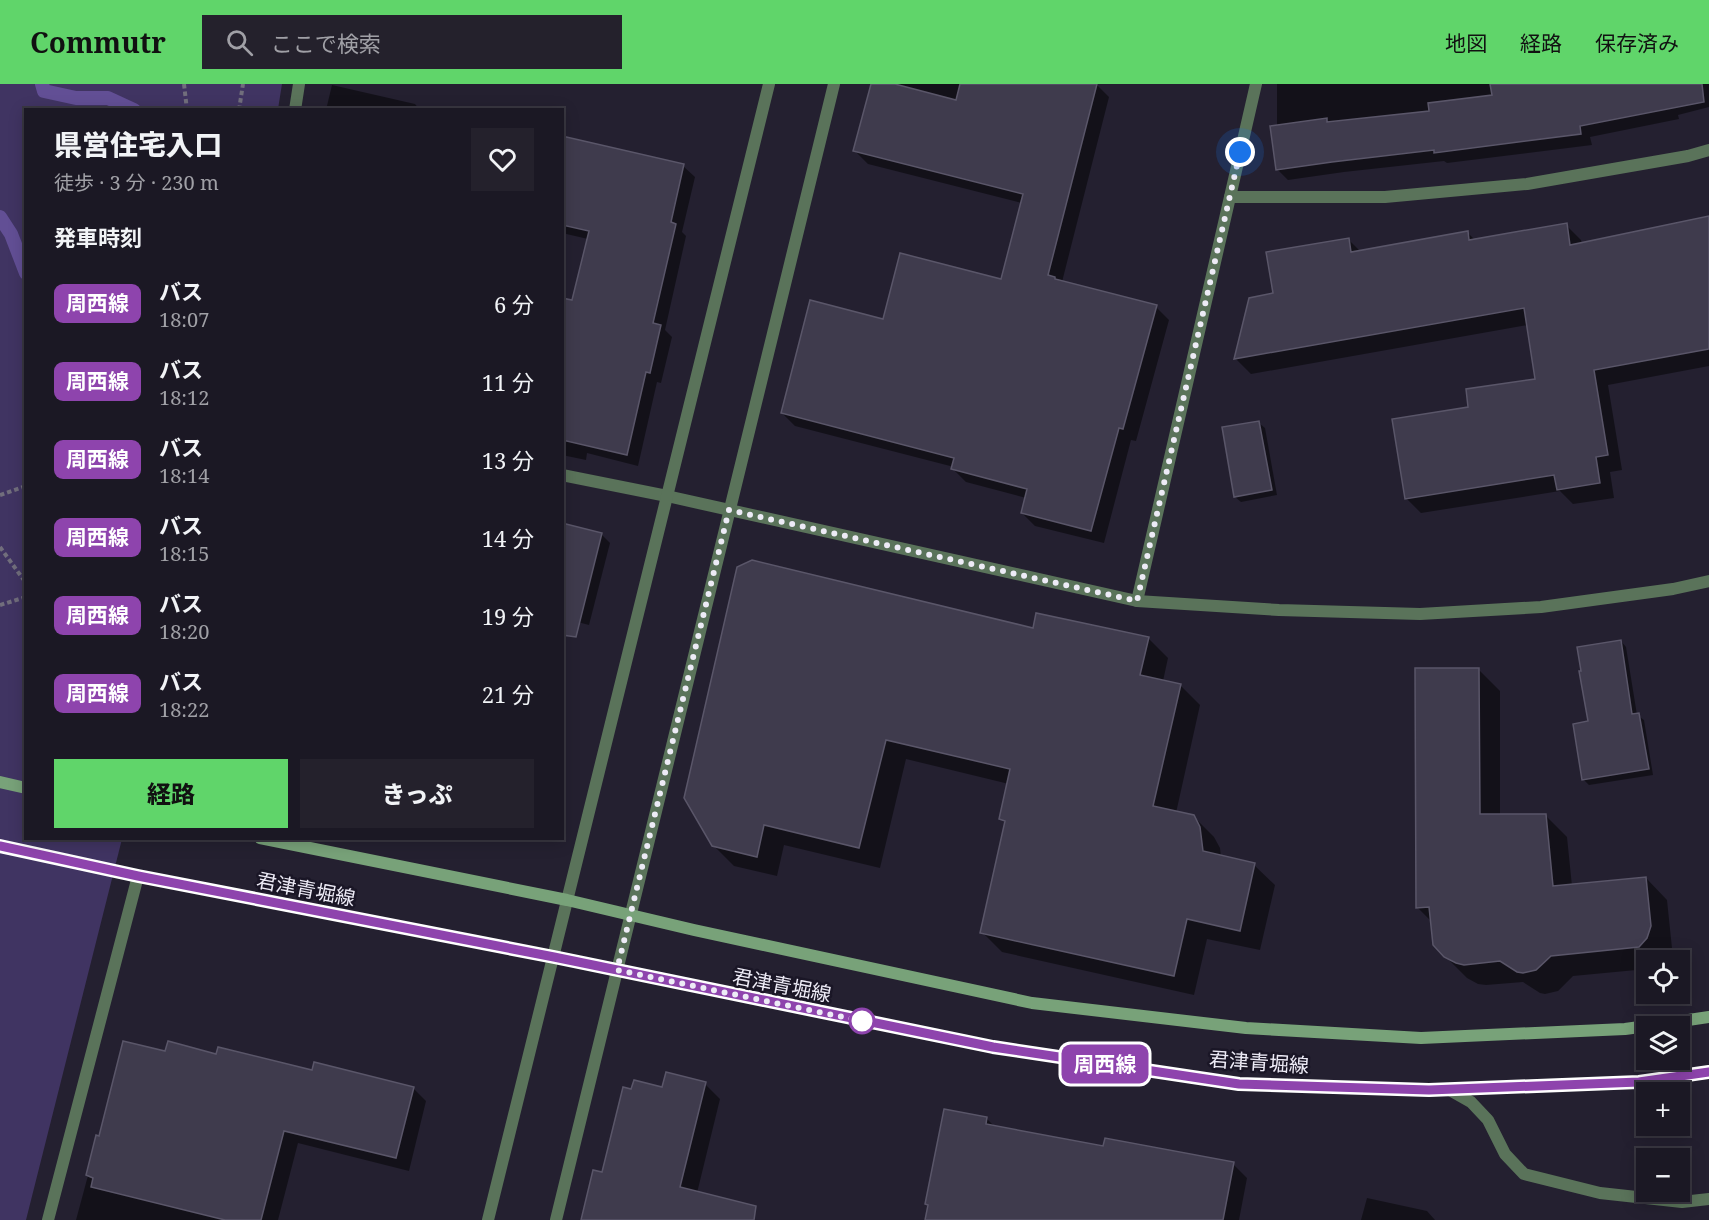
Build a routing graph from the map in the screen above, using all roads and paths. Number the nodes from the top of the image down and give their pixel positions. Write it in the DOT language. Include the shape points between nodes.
graph roads {
  1 [pos="184,84"];
  2 [pos="243,84"];
  3 [pos="299,84"];
  4 [pos="769,84"];
  5 [pos="834,84"];
  6 [pos="1256,84"];
  7 [pos="187,108"];
  8 [pos="238,108"];
  9 [pos="295,108"];
  10 [pos="1709,150"];
  11 [pos="1230,197"];
  12 [pos="564,476"];
  13 [pos="24,487"];
  14 [pos="0,495"];
  15 [pos="667,496"];
  16 [pos="729,510"];
  17 [pos="0,547"];
  18 [pos="24,580"];
  19 [pos="1709,581"];
  20 [pos="24,598"];
  21 [pos="1137,601"];
  22 [pos="0,605"];
  23 [pos="0,782"];
  24 [pos="24,788"];
  25 [pos="270,840"];
  26 [pos="0,846"];
  27 [pos="138,876"];
  28 [pos="567,900"];
  29 [pos="630,916"];
  30 [pos="554,957"];
  31 [pos="617,970"];
  32 [pos="1709,1017"];
  33 [pos="1690,1020"];
  34 [pos="1636,1028"];
  35 [pos="1709,1072"];
  36 [pos="1448,1089"];
  37 [pos="1709,1199"];
  38 [pos="48,1220"];
  39 [pos="488,1220"];
  40 [pos="556,1220"];
  1 -- 7 [label="path"];
  2 -- 8 [label="path"];
  3 -- 9 [label="street"];
  4 -- 15 [label="street"];
  5 -- 16 [label="street"];
  6 -- 11 [label="street"];
  10 -- 11 [label="street" via="1527,184 1385,197"];
  11 -- 21 [label="street"];
  12 -- 15 [label="street"];
  13 -- 14 [label="path"];
  15 -- 16 [label="street"];
  15 -- 28 [label="street"];
  16 -- 21 [label="street"];
  16 -- 29 [label="street"];
  17 -- 18 [label="path"];
  19 -- 21 [label="street" via="1541,607 1420,614"];
  20 -- 22 [label="path"];
  23 -- 24 [label="main road"];
  25 -- 28 [label="main road, 君津青堀線"];
  26 -- 27 [label="main road, 君津青堀線"];
  27 -- 30 [label="main road, 君津青堀線"];
  27 -- 38 [label="street"];
  28 -- 29 [label="main road, 君津青堀線"];
  28 -- 30 [label="street"];
  29 -- 31 [label="street"];
  29 -- 34 [label="main road, 君津青堀線" via="1032,1003 1246,1028 1421,1038"];
  30 -- 31 [label="main road, 君津青堀線"];
  30 -- 39 [label="street"];
  31 -- 36 [label="main road, 君津青堀線" via="993,1047 1227,1082"];
  31 -- 40 [label="street"];
  32 -- 33 [label="main road, 君津青堀線"];
  35 -- 36 [label="main road, 君津青堀線" via="1639,1082"];
  36 -- 37 [label="street" via="1471,1102 1488,1120 1505,1154 1524,1174 1600,1193 1682,1202"];
}
